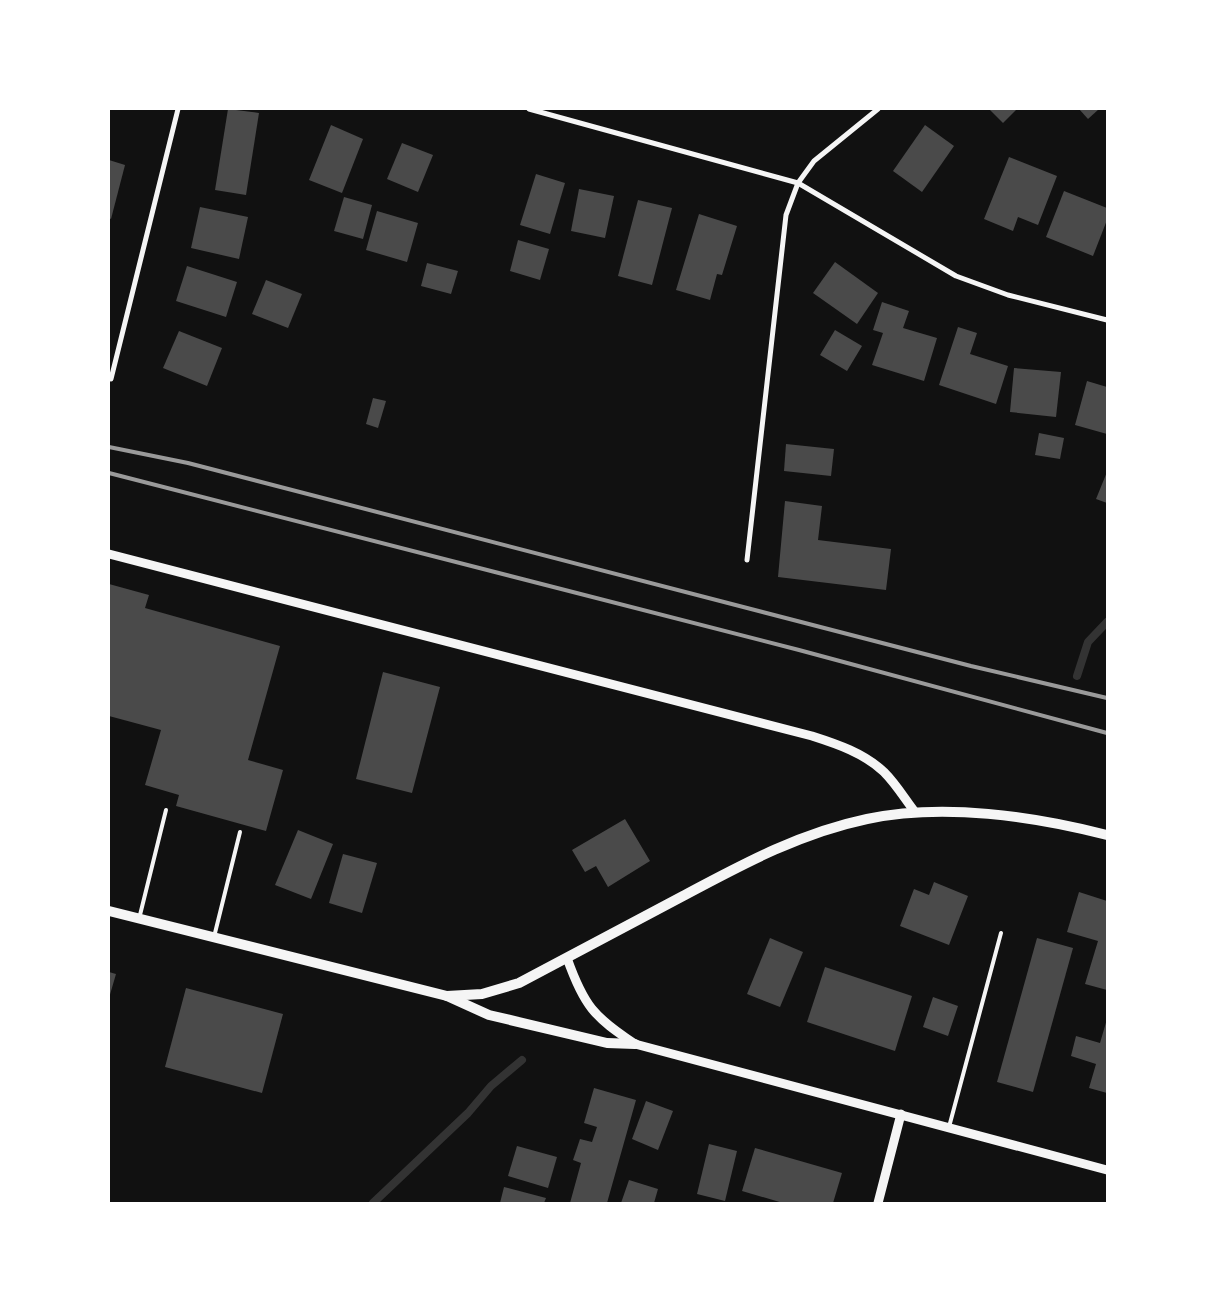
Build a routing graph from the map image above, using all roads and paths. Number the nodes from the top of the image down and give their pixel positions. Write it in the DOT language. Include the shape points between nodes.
graph roads {
  1 [pos="178,109"];
  2 [pos="529,109"];
  3 [pos="878,109"];
  4 [pos="798,184"];
  5 [pos="1107,320"];
  6 [pos="111,379"];
  7 [pos="109,554"];
  8 [pos="747,560"];
  9 [pos="166,810"];
  10 [pos="915,812"];
  11 [pos="240,832"];
  12 [pos="1107,835"];
  13 [pos="109,911"];
  14 [pos="139,919"];
  15 [pos="1000,933"];
  16 [pos="214,937"];
  17 [pos="567,958"];
  18 [pos="447,996"];
  19 [pos="635,1044"];
  20 [pos="901,1114"];
  21 [pos="949,1127"];
  22 [pos="1107,1170"];
  23 [pos="878,1203"];
  1 -- 6 [label="street"];
  2 -- 4 [label="street"];
  3 -- 4 [label="street" via="814,161"];
  4 -- 5 [label="street" via="956,276 1008,295"];
  4 -- 8 [label="street" via="786,215"];
  7 -- 10 [label="street" via="812,736 853,751 874,764"];
  9 -- 14 [label="lane"];
  10 -- 12 [label="main road" via="1032,819"];
  10 -- 17 [label="main road" via="868,818 773,849"];
  11 -- 16 [label="lane"];
  13 -- 14 [label="main road"];
  14 -- 16 [label="main road"];
  15 -- 21 [label="lane"];
  16 -- 18 [label="main road"];
  17 -- 18 [label="main road" via="505,988 482,994"];
  17 -- 19 [label="street" via="576,984 596,1015"];
  18 -- 19 [label="main road" via="489,1015 607,1043"];
  19 -- 20 [label="street"];
  20 -- 21 [label="street"];
  20 -- 23 [label="street"];
  21 -- 22 [label="street"];
}
